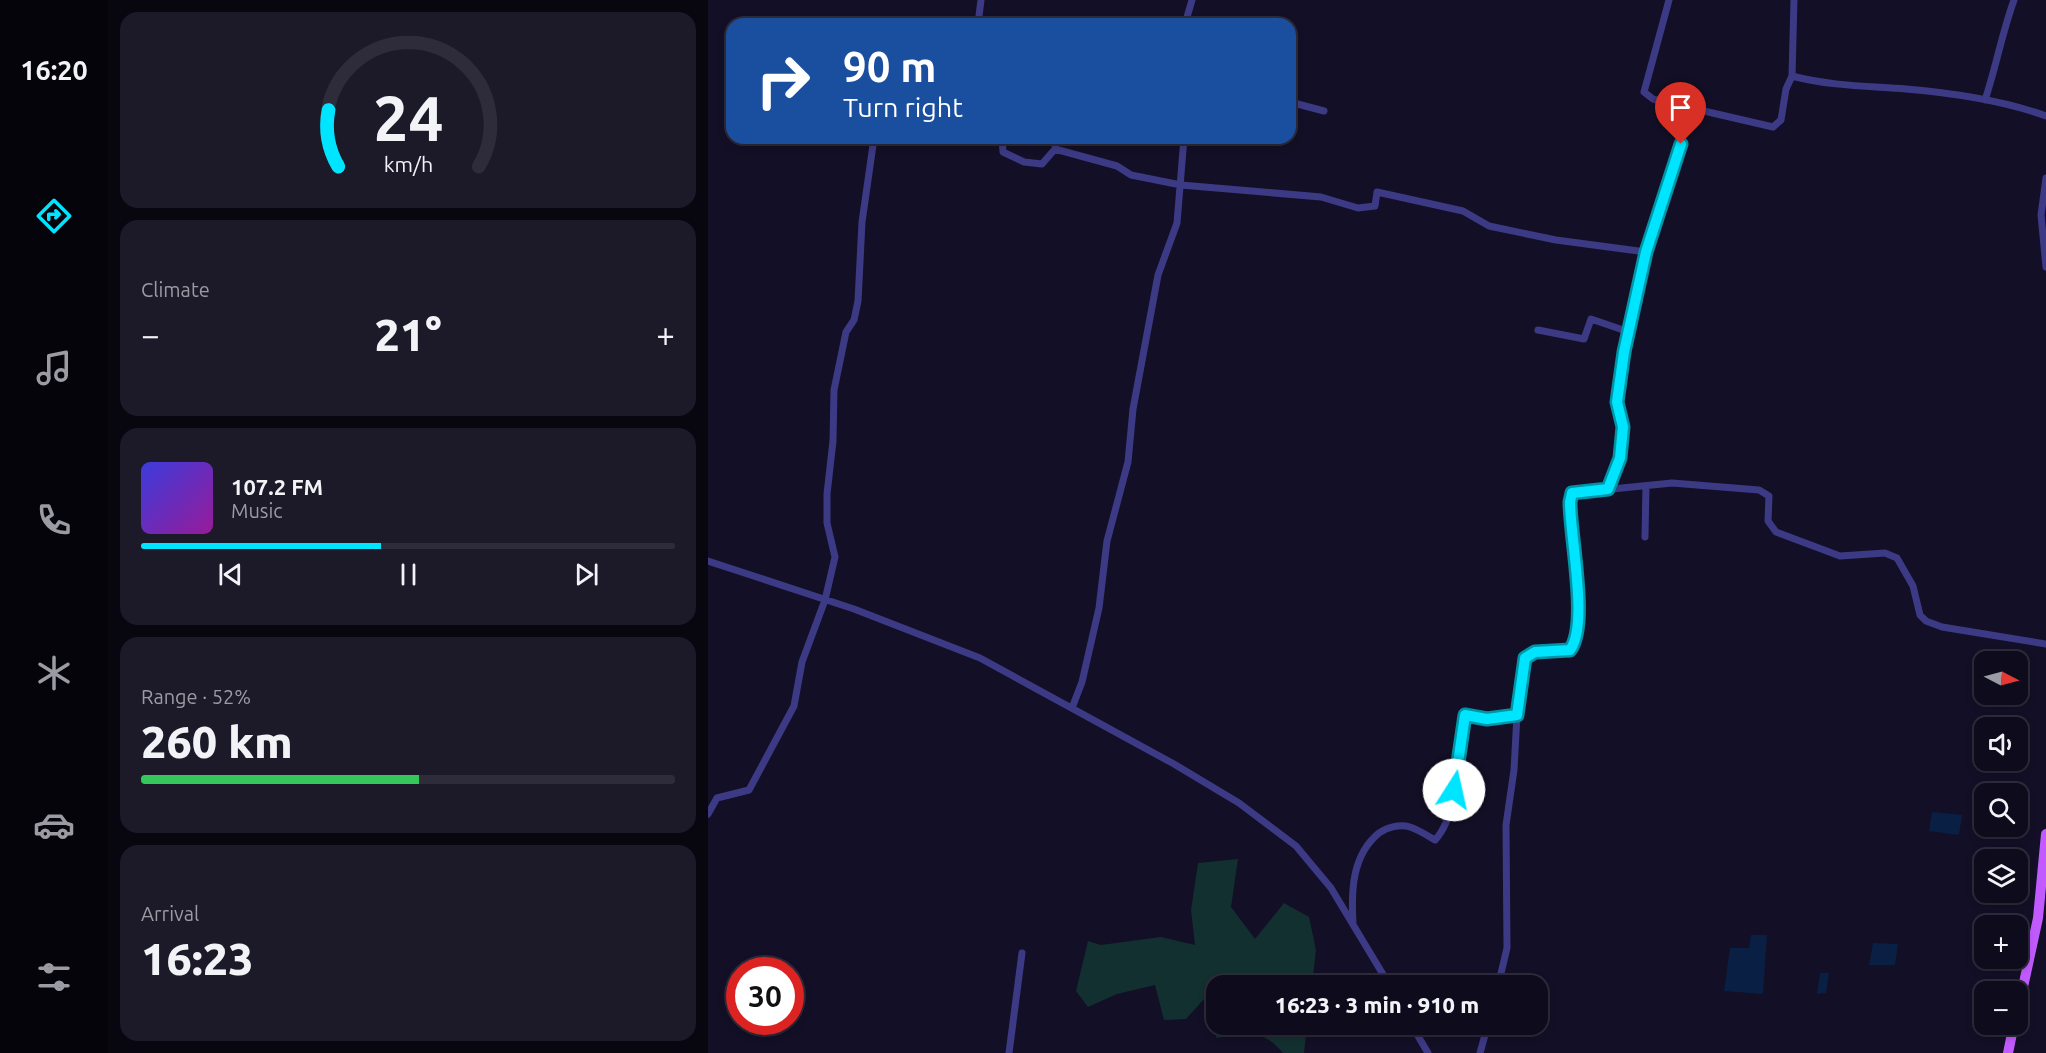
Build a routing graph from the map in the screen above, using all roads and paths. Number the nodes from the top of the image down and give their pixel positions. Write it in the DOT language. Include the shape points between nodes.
graph roads {
  1 [pos="981,0"];
  2 [pos="1192,0"];
  3 [pos="1669,0"];
  4 [pos="1794,0"];
  5 [pos="2014,0"];
  6 [pos="979,18"];
  7 [pos="1187,18"];
  8 [pos="1792,76"];
  9 [pos="1985,100"];
  10 [pos="1296,104"];
  11 [pos="1691,108"];
  12 [pos="1324,111"];
  13 [pos="2046,116"];
  14 [pos="873,144"];
  15 [pos="1002,144"];
  16 [pos="1056,144"];
  17 [pos="1184,144"];
  18 [pos="1055,149"];
  19 [pos="2046,178"];
  20 [pos="1181,185"];
  21 [pos="1646,252"];
  22 [pos="2046,267"];
  23 [pos="1538,330"];
  24 [pos="1629,332"];
  25 [pos="1646,486"];
  26 [pos="1608,489"];
  27 [pos="1645,537"];
  28 [pos="708,561"];
  29 [pos="825,600"];
  30 [pos="2046,644"];
  31 [pos="1072,708"];
  32 [pos="1517,715"];
  33 [pos="708,814"];
  34 [pos="2046,834"];
  35 [pos="2043,904"];
  36 [pos="1353,923"];
  37 [pos="1022,953"];
  38 [pos="1384,975"];
  39 [pos="1501,975"];
  40 [pos="2025,981"];
  41 [pos="1417,1035"];
  42 [pos="1485,1035"];
  43 [pos="2012,1035"];
  44 [pos="1009,1053"];
  45 [pos="1428,1053"];
  46 [pos="1480,1053"];
  47 [pos="2008,1053"];
  1 -- 6 [label="street"];
  2 -- 7 [label="street"];
  3 -- 11 [label="street" via="1644,92 1653,99"];
  4 -- 8 [label="street"];
  5 -- 9 [label="street"];
  8 -- 9 [label="street" via="1821,84 1908,89"];
  8 -- 11 [label="street" via="1781,120 1773,127"];
  9 -- 13 [label="street"];
  10 -- 12 [label="street"];
  11 -- 21 [label="street"];
  14 -- 29 [label="street" via="862,222 858,301 854,320 846,332 834,390 827,523 835,557"];
  15 -- 18 [label="street" via="1003,152 1024,162 1042,164"];
  16 -- 18 [label="street"];
  17 -- 20 [label="street"];
  18 -- 20 [label="street" via="1117,166 1131,176"];
  19 -- 22 [label="street" via="2041,215"];
  20 -- 21 [label="street" via="1321,197 1358,208 1375,206 1377,192 1463,211 1489,226"];
  20 -- 31 [label="street" via="1177,223 1158,275 1133,409 1128,462 1107,542 1099,608"];
  21 -- 24 [label="street"];
  23 -- 24 [label="street" via="1584,339 1591,319"];
  24 -- 26 [label="street" via="1617,402 1623,427 1620,458"];
  25 -- 26 [label="street"];
  25 -- 27 [label="street"];
  25 -- 30 [label="street" via="1672,483 1759,490 1768,496 1768,521 1776,532 1840,556 1886,553 1897,558 1926,621"];
  26 -- 32 [label="street" via="1572,493 1570,528 1580,620 1577,641 1570,650 1535,652 1525,658"];
  28 -- 29 [label="street"];
  29 -- 31 [label="street" via="980,658"];
  29 -- 33 [label="street" via="802,662 794,706 749,790 717,798"];
  31 -- 36 [label="street" via="1239,803 1296,846 1331,888"];
  32 -- 36 [label="street" via="1487,719 1465,715 1458,771 1443,832 1435,840 1411,827 1391,827 1369,842 1358,860 1351,901"];
  32 -- 39 [label="street" via="1506,825 1507,948"];
  34 -- 35 [label="main road"];
  35 -- 40 [label="main road"];
  36 -- 38 [label="street"];
  37 -- 44 [label="street"];
  41 -- 45 [label="street"];
  42 -- 46 [label="street"];
  43 -- 47 [label="main road"];
}
